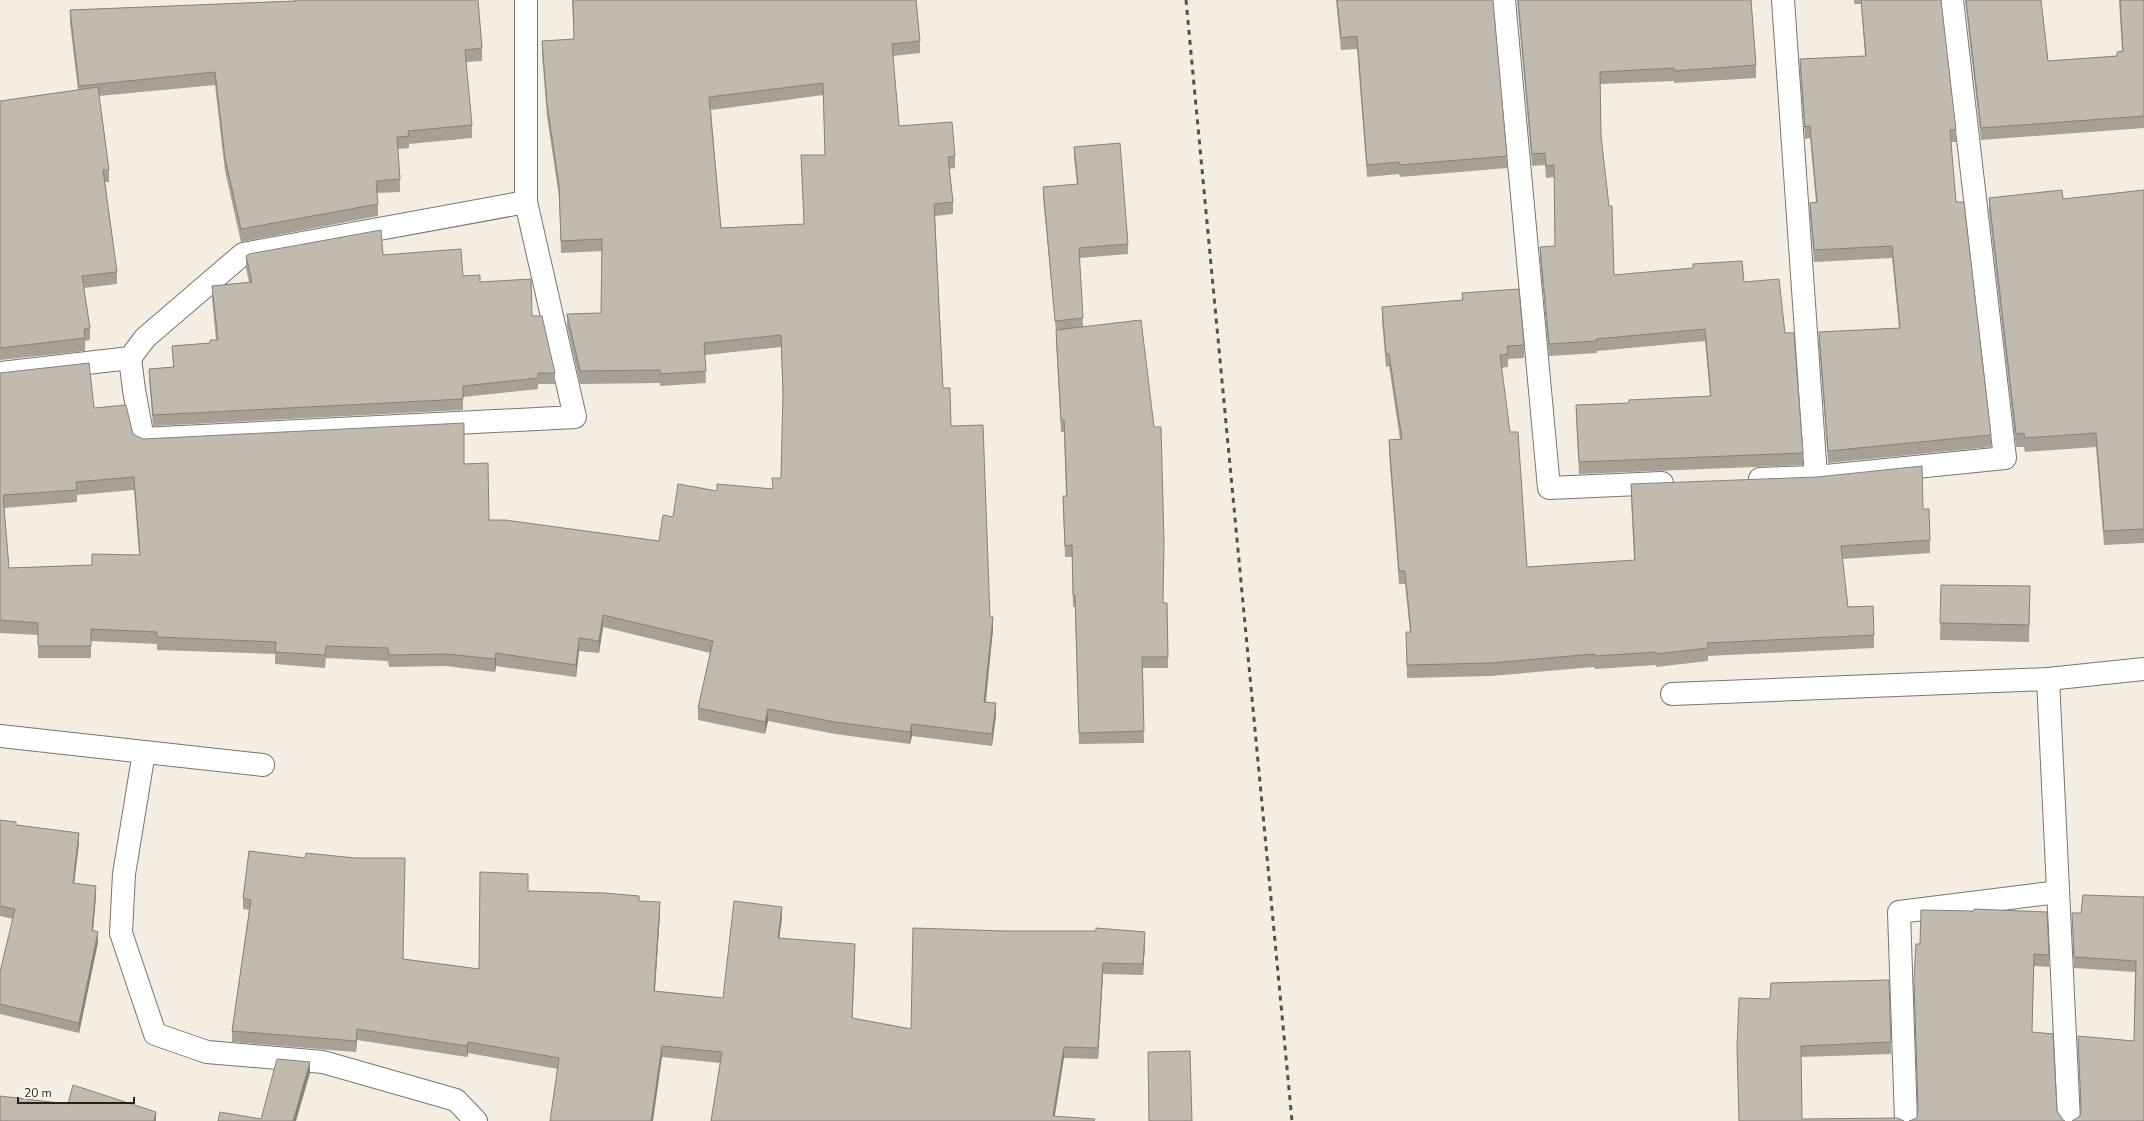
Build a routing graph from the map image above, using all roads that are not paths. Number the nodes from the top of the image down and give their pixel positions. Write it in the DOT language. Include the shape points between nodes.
graph roads {
  1 [pos="526,0"];
  2 [pos="1504,0"];
  3 [pos="1782,0"];
  4 [pos="1952,0"];
  5 [pos="526,202"];
  6 [pos="130,358"];
  7 [pos="0,373"];
  8 [pos="1816,476"];
  9 [pos="1737,480"];
  10 [pos="1682,482"];
  11 [pos="2144,669"];
  12 [pos="2048,679"];
  13 [pos="1672,694"];
  14 [pos="0,736"];
  15 [pos="144,752"];
  16 [pos="263,765"];
  17 [pos="2058,892"];
  18 [pos="476,1121"];
  19 [pos="1906,1121"];
  20 [pos="2069,1121"];
  1 -- 5 [label="street"];
  2 -- 10 [label="street" via="1549,488"];
  3 -- 8 [label="street"];
  4 -- 8 [label="street" via="2005,458"];
  5 -- 6 [label="street" via="243,254 145,338"];
  5 -- 6 [label="street" via="575,417 143,439"];
  6 -- 7 [label="street"];
  8 -- 9 [label="street"];
  11 -- 12 [label="street"];
  12 -- 13 [label="street"];
  12 -- 17 [label="street"];
  14 -- 15 [label="street"];
  15 -- 16 [label="street"];
  15 -- 18 [label="street" via="124,874 121,934 155,1034 207,1052 323,1062 456,1100"];
  17 -- 19 [label="street" via="1899,912"];
  17 -- 20 [label="street"];
}
